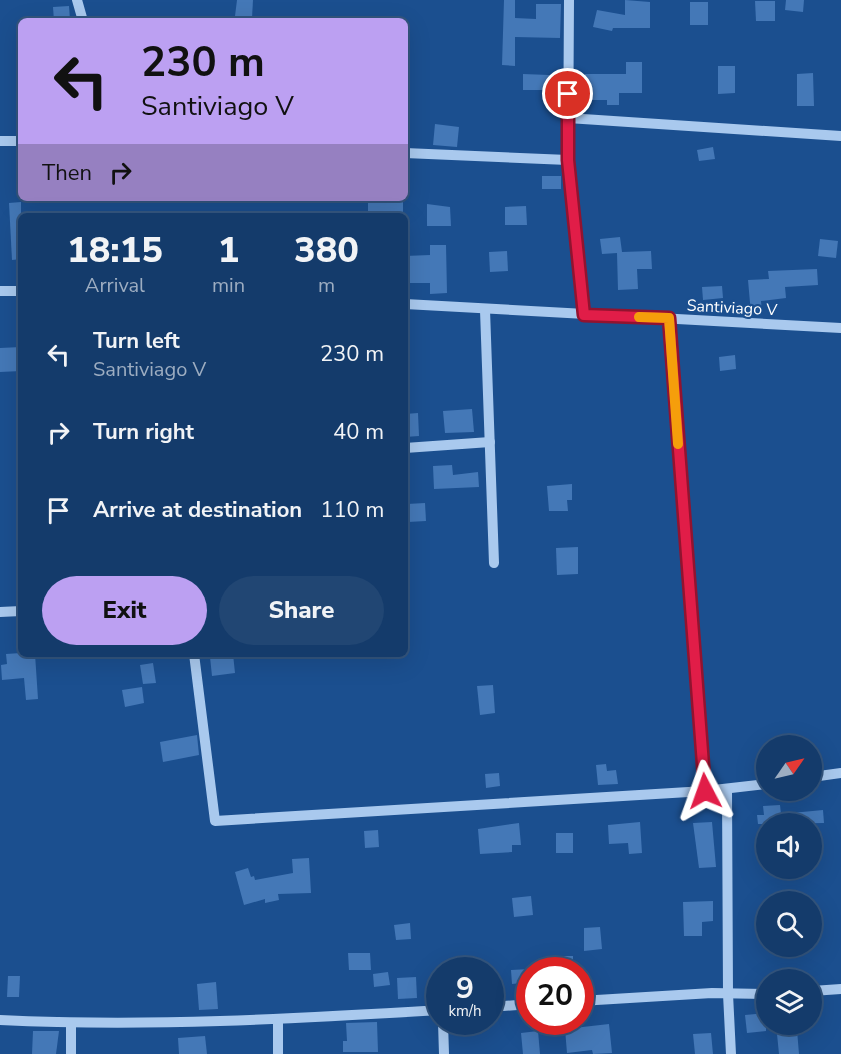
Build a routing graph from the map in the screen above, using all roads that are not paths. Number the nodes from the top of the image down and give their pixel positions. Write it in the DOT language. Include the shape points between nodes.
graph roads {
  1 [pos="77,0"];
  2 [pos="569,0"];
  3 [pos="82,18"];
  4 [pos="568,118"];
  5 [pos="841,136"];
  6 [pos="0,141"];
  7 [pos="18,141"];
  8 [pos="408,153"];
  9 [pos="568,160"];
  10 [pos="0,291"];
  11 [pos="18,291"];
  12 [pos="408,304"];
  13 [pos="485,310"];
  14 [pos="584,315"];
  15 [pos="669,318"];
  16 [pos="841,328"];
  17 [pos="490,442"];
  18 [pos="408,448"];
  19 [pos="494,563"];
  20 [pos="18,611"];
  21 [pos="0,612"];
  22 [pos="194,657"];
  23 [pos="841,773"];
  24 [pos="822,776"];
  25 [pos="756,785"];
  26 [pos="727,789"];
  27 [pos="705,791"];
  28 [pos="841,989"];
  29 [pos="822,990"];
  30 [pos="728,994"];
  31 [pos="756,994"];
  32 [pos="594,1000"];
  33 [pos="426,1011"];
  34 [pos="0,1020"];
  35 [pos="278,1020"];
  36 [pos="71,1023"];
  37 [pos="443,1035"];
  38 [pos="71,1054"];
  39 [pos="278,1054"];
  40 [pos="444,1054"];
  41 [pos="731,1054"];
  1 -- 3 [label="street"];
  2 -- 4 [label="street"];
  4 -- 5 [label="street"];
  4 -- 9 [label="street"];
  6 -- 7 [label="street"];
  8 -- 9 [label="street"];
  9 -- 14 [label="street"];
  10 -- 11 [label="street"];
  12 -- 13 [label="street, Santiviago V"];
  13 -- 14 [label="street, Santiviago V"];
  13 -- 17 [label="street"];
  14 -- 15 [label="street, Santiviago V"];
  15 -- 16 [label="street, Santiviago V"];
  15 -- 27 [label="street"];
  17 -- 18 [label="street"];
  17 -- 19 [label="street"];
  20 -- 21 [label="street"];
  22 -- 27 [label="street" via="215,821"];
  23 -- 24 [label="street"];
  25 -- 26 [label="street"];
  26 -- 27 [label="street"];
  26 -- 30 [label="street"];
  28 -- 29 [label="street"];
  30 -- 31 [label="street"];
  30 -- 32 [label="street"];
  30 -- 41 [label="street"];
  33 -- 35 [label="street"];
  34 -- 36 [label="street"];
  35 -- 36 [label="street"];
  35 -- 39 [label="street"];
  36 -- 38 [label="street"];
  37 -- 40 [label="street"];
}
